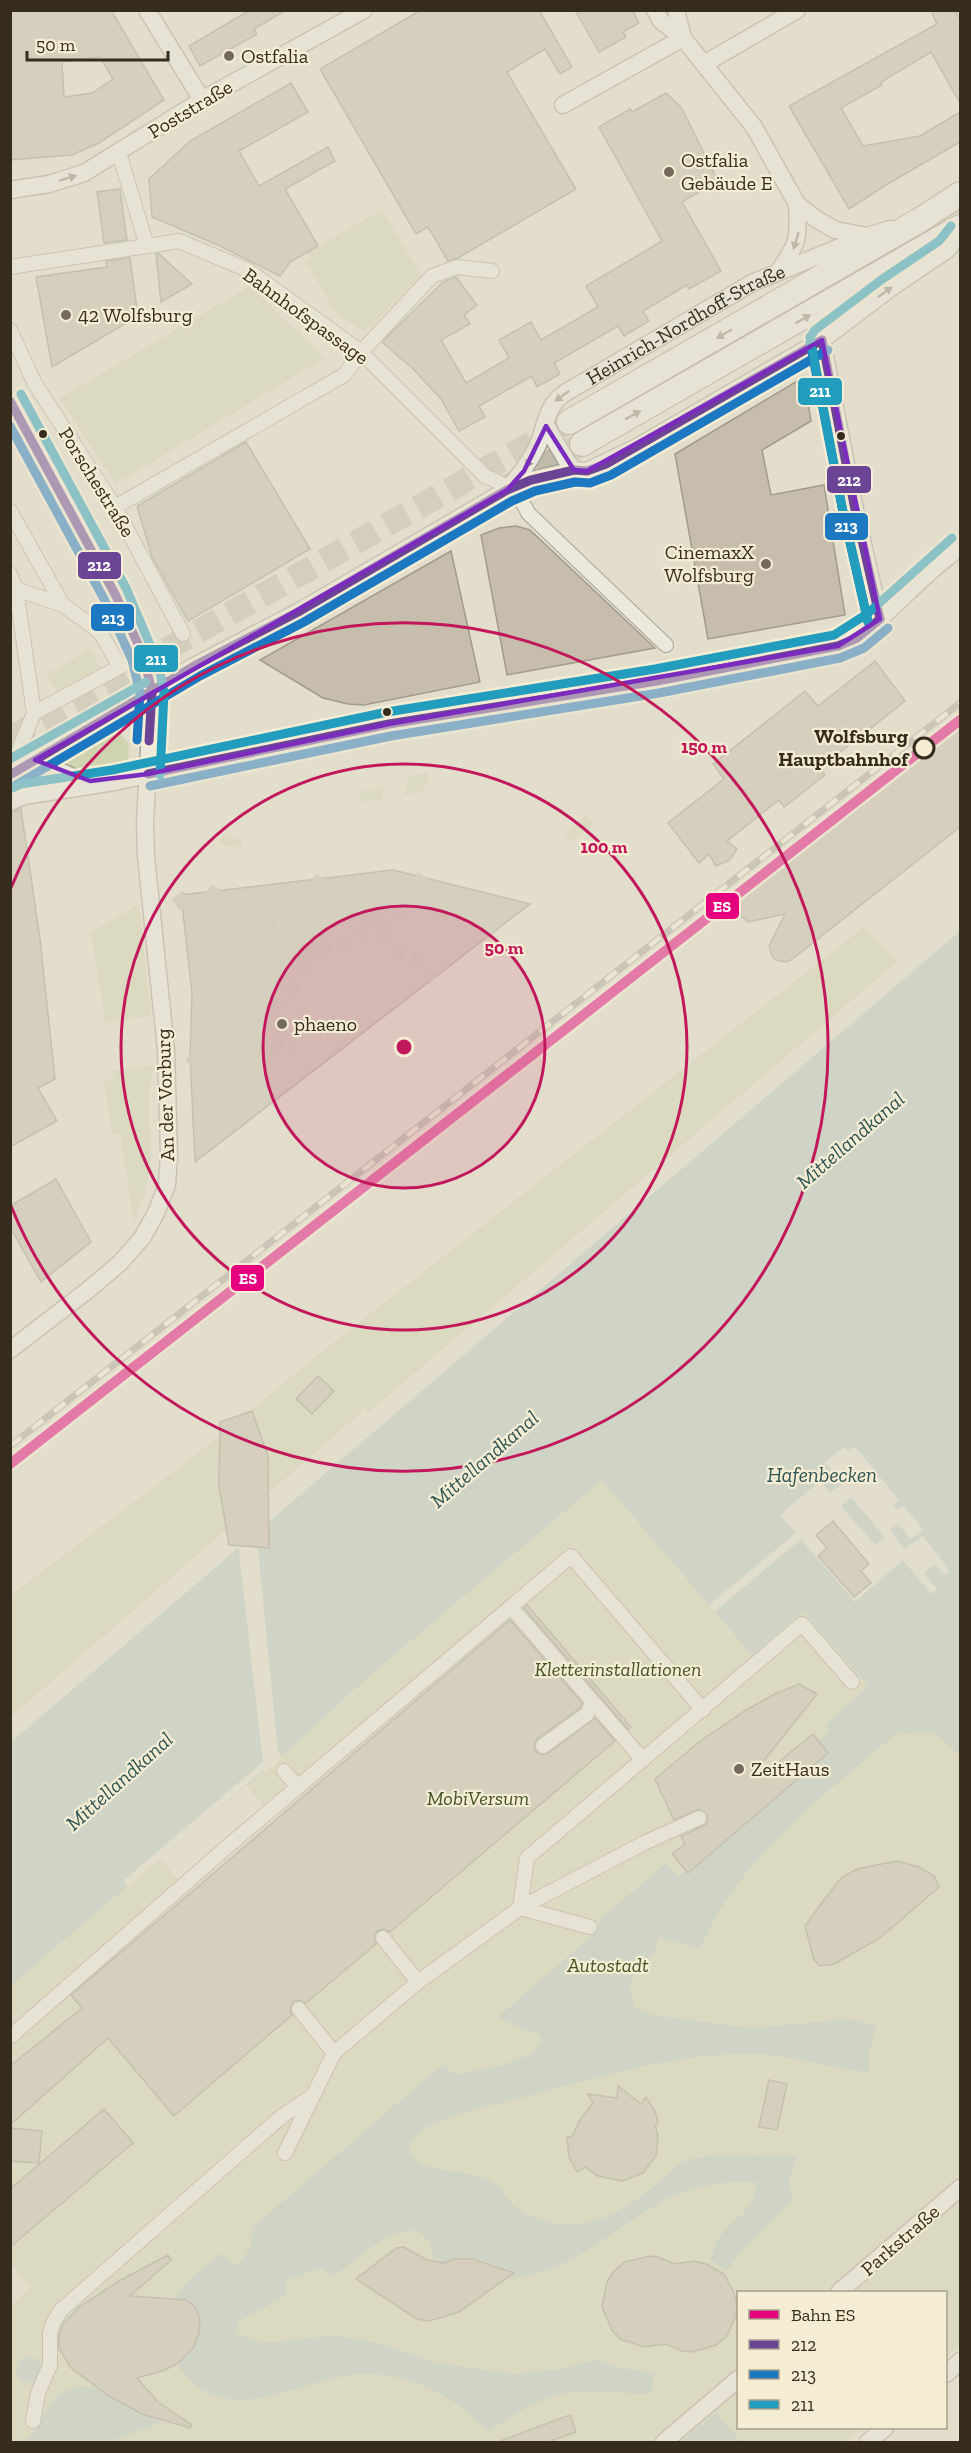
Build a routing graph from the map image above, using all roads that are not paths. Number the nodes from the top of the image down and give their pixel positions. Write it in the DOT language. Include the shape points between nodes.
graph roads {
  1 [pos="364,10"];
  2 [pos="655,10"];
  3 [pos="676,10"];
  4 [pos="797,10"];
  5 [pos="148,11"];
  6 [pos="683,38"];
  7 [pos="704,64"];
  8 [pos="202,100"];
  9 [pos="563,105"];
  10 [pos="119,153"];
  11 [pos="10,190"];
  12 [pos="960,194"];
  13 [pos="798,204"];
  14 [pos="920,220"];
  15 [pos="960,227"];
  16 [pos="960,234"];
  17 [pos="867,236"];
  18 [pos="147,246"];
  19 [pos="10,267"];
  20 [pos="492,271"];
  21 [pos="777,273"];
  22 [pos="10,330"];
  23 [pos="822,340"];
  24 [pos="362,352"];
  25 [pos="558,424"];
  26 [pos="574,458"];
  27 [pos="507,490"];
  28 [pos="115,507"];
  29 [pos="10,511"];
  30 [pos="960,547"];
  31 [pos="10,574"];
  32 [pos="16,589"];
  33 [pos="63,605"];
  34 [pos="880,619"];
  35 [pos="183,634"];
  36 [pos="666,645"];
  37 [pos="152,692"];
  38 [pos="34,713"];
  39 [pos="35,760"];
  40 [pos="13,773"];
  41 [pos="148,774"];
  42 [pos="10,802"];
  43 [pos="10,1350"];
  44 [pos="511,1607"];
  45 [pos="852,1682"];
  46 [pos="593,1702"];
  47 [pos="703,1710"];
  48 [pos="543,1746"];
  49 [pos="643,1760"];
  50 [pos="284,1771"];
  51 [pos="298,1787"];
  52 [pos="699,1818"];
  53 [pos="520,1908"];
  54 [pos="590,1927"];
  55 [pos="383,1938"];
  56 [pos="418,1982"];
  57 [pos="299,2009"];
  58 [pos="10,2037"];
  59 [pos="334,2053"];
  60 [pos="314,2094"];
  61 [pos="285,2153"];
  62 [pos="960,2191"];
  63 [pos="840,2291"];
  64 [pos="960,2361"];
  65 [pos="947,2372"];
  66 [pos="737,2380"];
  67 [pos="33,2421"];
  68 [pos="664,2442"];
  1 -- 8 [label="street, Poststraße"];
  2 -- 6 [label="street" via="661,21"];
  3 -- 6 [label="street"];
  4 -- 7 [label="street"];
  5 -- 8 [label="street"];
  6 -- 7 [label="street"];
  6 -- 9 [label="street"];
  7 -- 13 [label="street" via="754,127"];
  8 -- 10 [label="street, Poststraße"];
  11 -- 10 [label="street, Poststraße, one-way" via="84,173"];
  10 -- 18 [label="street"];
  12 -- 14 [label="main road, Heinrich-Nordhoff-Straße"];
  13 -- 17 [label="street" via="835,230"];
  13 -- 21 [label="street, one-way" via="799,236"];
  14 -- 17 [label="street, Heinrich-Nordhoff-Straße"];
  14 -- 25 [label="main road, Heinrich-Nordhoff-Straße, one-way"];
  26 -- 15 [label="main road, Heinrich-Nordhoff-Straße, one-way"];
  23 -- 16 [label="street, Heinrich-Nordhoff-Straße, one-way" via="947,250"];
  17 -- 21 [label="street, Heinrich-Nordhoff-Straße"];
  18 -- 19 [label="street, Bahnhofspassage"];
  18 -- 24 [label="street, Bahnhofspassage" via="179,242 248,270"];
  20 -- 24 [label="street" via="457,267 432,276"];
  21 -- 25 [label="street, Heinrich-Nordhoff-Straße, one-way" via="752,283 554,400 548,411"];
  22 -- 28 [label="street, Porschestraße" via="35,384"];
  23 -- 26 [label="street, Heinrich-Nordhoff-Straße" via="623,455 587,471"];
  23 -- 34 [label="street"];
  24 -- 27 [label="street, Bahnhofspassage" via="486,477"];
  24 -- 28 [label="street" via="344,375"];
  25 -- 26 [label="street"];
  25 -- 27 [label="street, Heinrich-Nordhoff-Straße, one-way"];
  26 -- 27 [label="street, Heinrich-Nordhoff-Straße"];
  27 -- 36 [label="street, Bahnhofspassage"];
  27 -- 37 [label="street, Heinrich-Nordhoff-Straße"];
  28 -- 35 [label="street, Porschestraße"];
  29 -- 33 [label="street"];
  30 -- 34 [label="street"];
  31 -- 32 [label="street"];
  32 -- 33 [label="street"];
  32 -- 38 [label="street"];
  33 -- 38 [label="street" via="100,632 124,665"];
  34 -- 41 [label="street" via="856,638 838,646 647,683 389,724"];
  37 -- 39 [label="street, Heinrich-Nordhoff-Straße"];
  37 -- 41 [label="street"];
  38 -- 40 [label="street"];
  39 -- 40 [label="street, Heinrich-Nordhoff-Straße"];
  39 -- 41 [label="street" via="90,781"];
  41 -- 42 [label="street" via="24,796"];
  41 -- 43 [label="street, An der Vorburg" via="146,856 166,1050 167,1185 142,1238 120,1263"];
  44 -- 46 [label="street"];
  44 -- 47 [label="street" via="571,1556"];
  44 -- 51 [label="street"];
  45 -- 47 [label="street" via="802,1624"];
  46 -- 48 [label="street" via="587,1714"];
  46 -- 49 [label="street"];
  47 -- 49 [label="street"];
  49 -- 53 [label="street" via="527,1857"];
  50 -- 51 [label="street"];
  51 -- 58 [label="street" via="277,1811 193,1884"];
  52 -- 53 [label="street"];
  53 -- 54 [label="street"];
  53 -- 56 [label="street"];
  55 -- 56 [label="street"];
  56 -- 59 [label="street"];
  57 -- 59 [label="street"];
  59 -- 60 [label="street"];
  60 -- 61 [label="street"];
  60 -- 67 [label="street" via="281,2117 62,2310 50,2333 50,2365 38,2393"];
  62 -- 63 [label="street, Parkstraße"];
  64 -- 65 [label="street"];
  66 -- 68 [label="street"];
}
